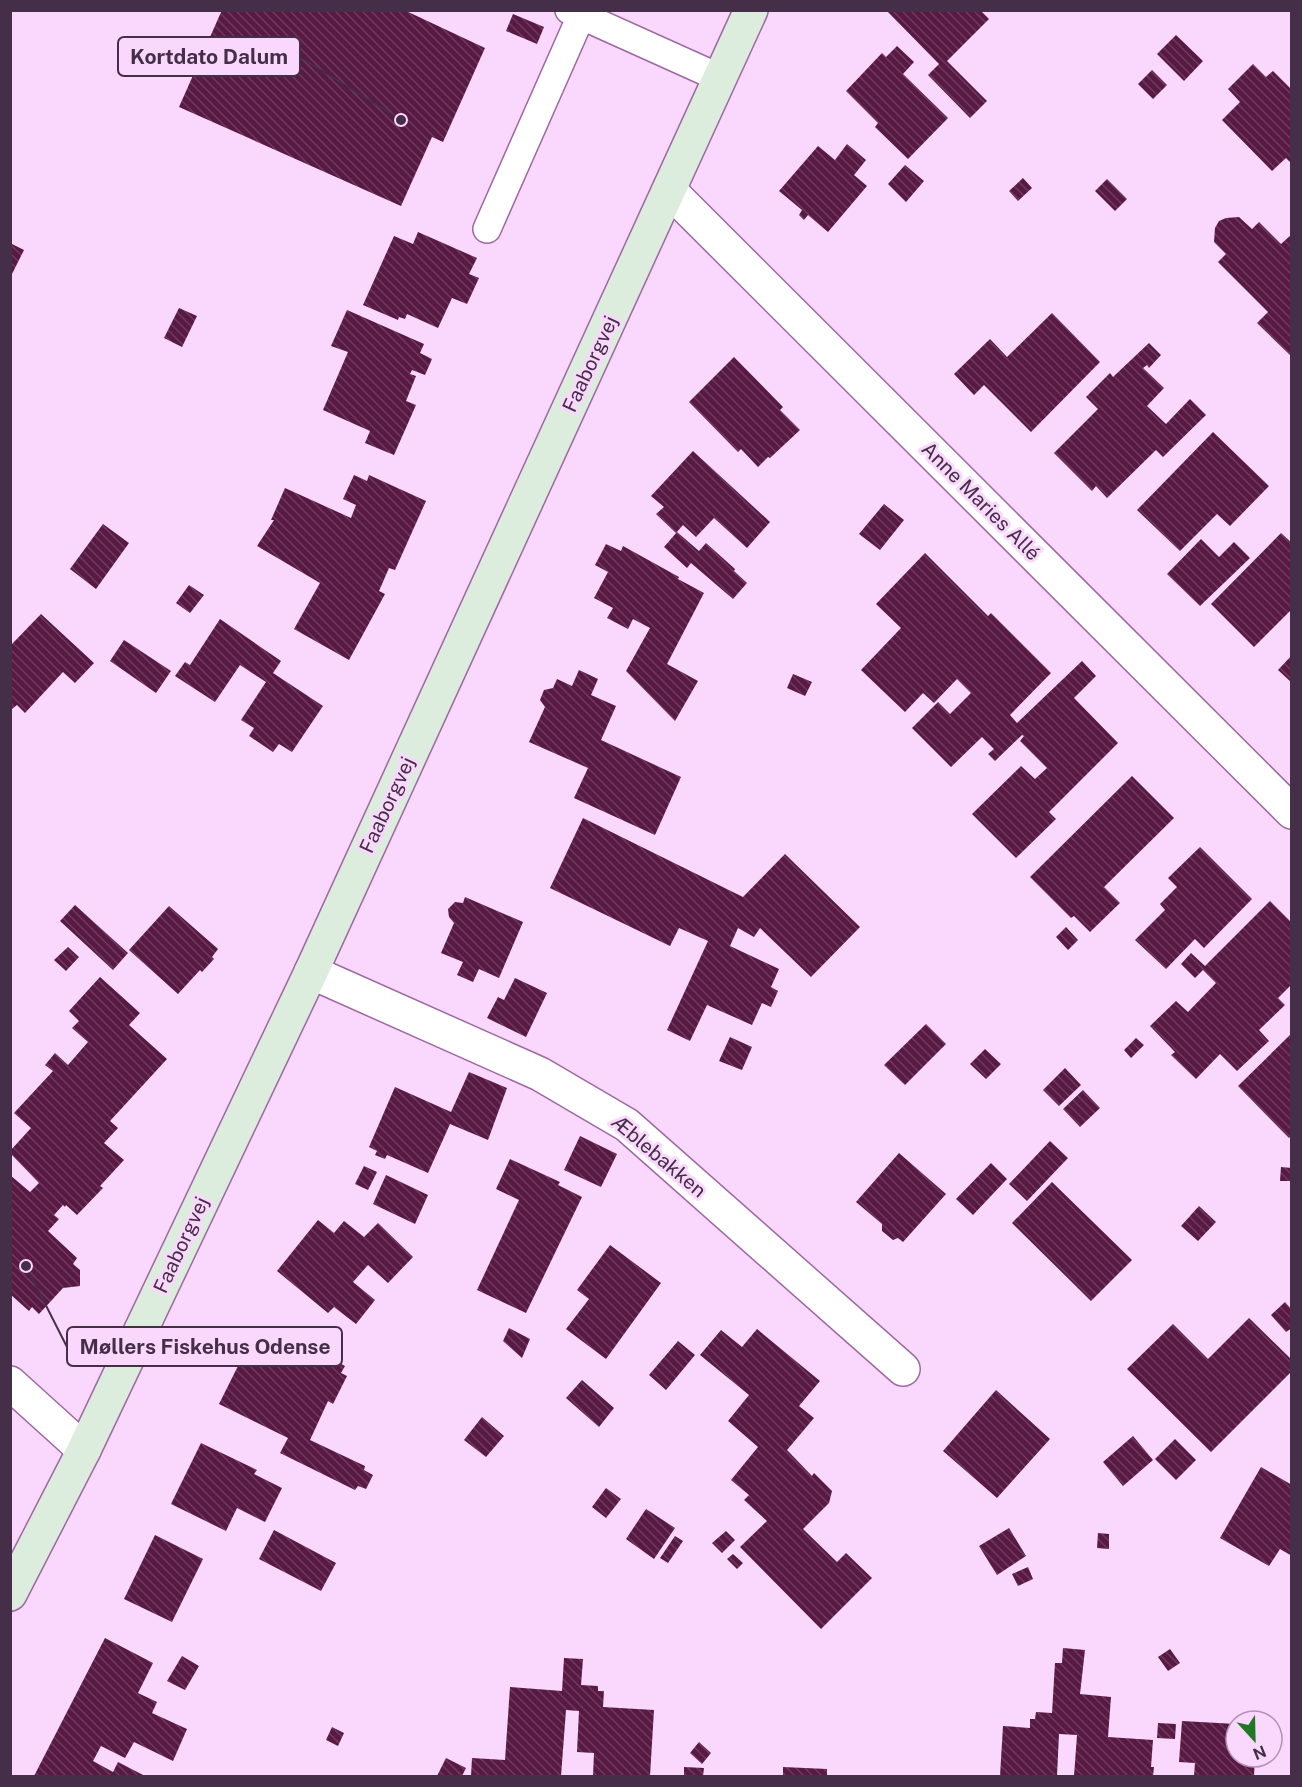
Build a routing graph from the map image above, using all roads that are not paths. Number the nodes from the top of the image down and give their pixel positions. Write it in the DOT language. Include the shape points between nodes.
graph roads {
  1 [pos="751,10"];
  2 [pos="575,13"];
  3 [pos="720,78"];
  4 [pos="670,190"];
  5 [pos="487,229"];
  6 [pos="1292,812"];
  7 [pos="311,972"];
  8 [pos="903,1369"];
  9 [pos="10,1383"];
  10 [pos="84,1450"];
  11 [pos="10,1594"];
  1 -- 3 [label="main road, Faaborgvej"];
  2 -- 3 [label="lane"];
  2 -- 5 [label="lane"];
  3 -- 4 [label="main road, Faaborgvej"];
  4 -- 6 [label="street, Anne Maries Allé"];
  4 -- 7 [label="main road, Faaborgvej"];
  7 -- 8 [label="street, Æblebakken" via="540,1074 627,1125"];
  7 -- 10 [label="main road, Faaborgvej"];
  9 -- 10 [label="street"];
  10 -- 11 [label="main road, Faaborgvej"];
}
